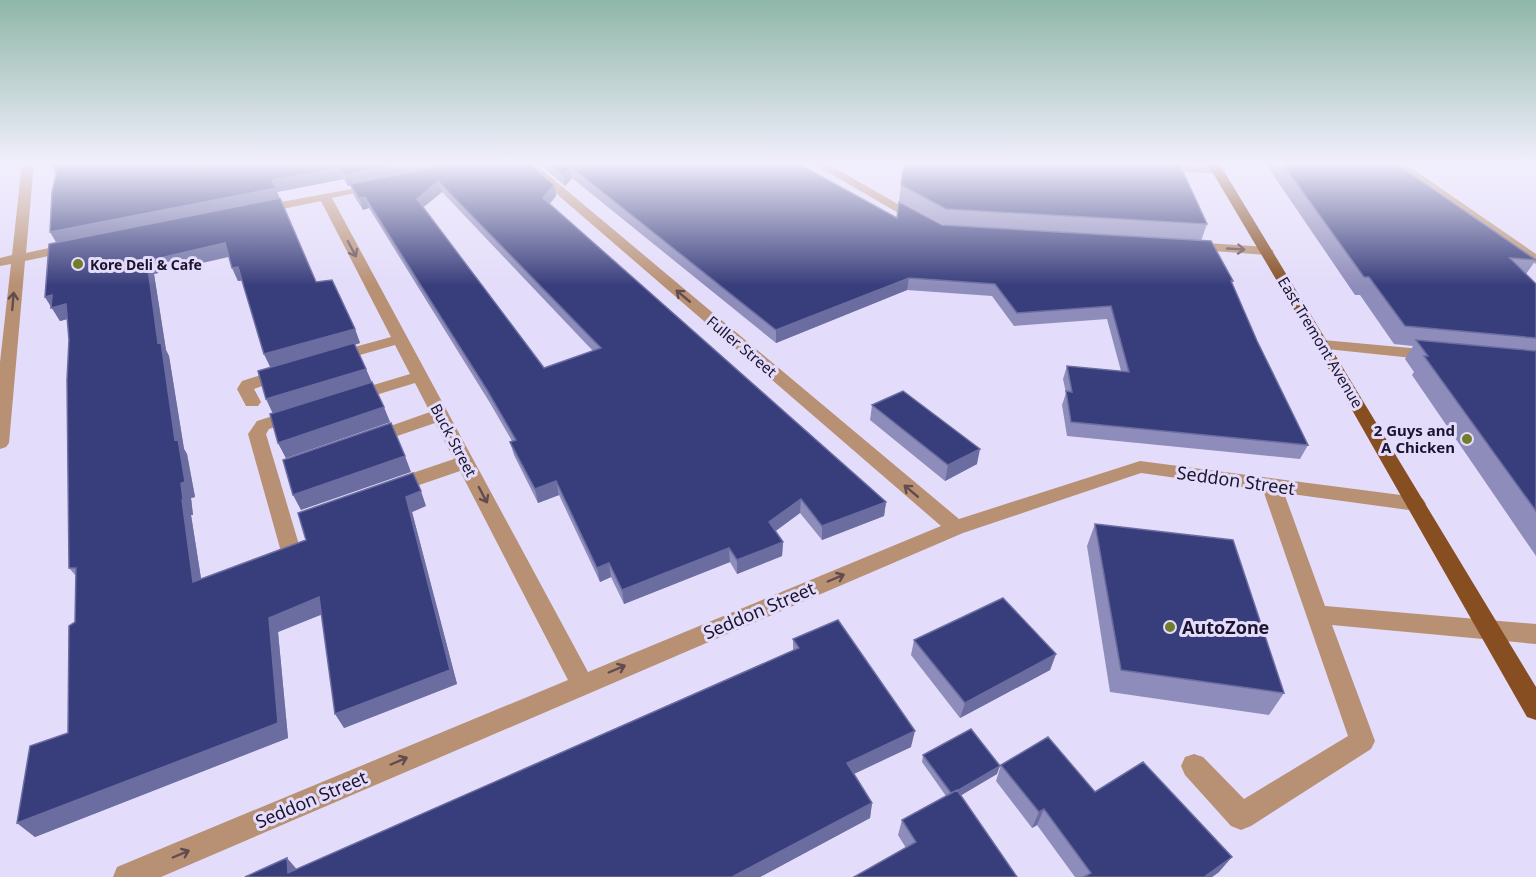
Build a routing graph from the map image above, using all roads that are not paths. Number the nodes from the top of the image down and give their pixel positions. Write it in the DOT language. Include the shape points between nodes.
graph roads {
  1 [pos="23,204"];
  2 [pos="290,204"];
  3 [pos="329,204"];
  4 [pos="575,204"];
  5 [pos="890,204"];
  6 [pos="1238,204"];
  7 [pos="1455,204"];
  8 [pos="249,212"];
  9 [pos="929,226"];
  10 [pos="87,244"];
  11 [pos="1179,245"];
  12 [pos="1267,251"];
  13 [pos="17,258"];
  14 [pos="1536,260"];
  15 [pos="0,262"];
  16 [pos="400,339"];
  17 [pos="1323,345"];
  18 [pos="1446,356"];
  19 [pos="321,362"];
  20 [pos="298,368"];
  21 [pos="420,376"];
  22 [pos="341,401"];
  23 [pos="252,402"];
  24 [pos="308,411"];
  25 [pos="440,415"];
  26 [pos="0,443"];
  27 [pos="355,444"];
  28 [pos="465,462"];
  29 [pos="1271,484"];
  30 [pos="380,492"];
  31 [pos="1416,504"];
  32 [pos="305,519"];
  33 [pos="284,526"];
  34 [pos="956,528"];
  35 [pos="290,548"];
  36 [pos="1317,614"];
  37 [pos="1490,628"];
  38 [pos="1536,634"];
  39 [pos="582,684"];
  40 [pos="1536,709"];
  41 [pos="1194,766"];
  42 [pos="127,877"];
  1 -- 13 [label="street"];
  2 -- 8 [label="street"];
  3 -- 16 [label="street, Buck Street, one-way"];
  34 -- 4 [label="street, Fuller Street, one-way"];
  5 -- 9 [label="street"];
  6 -- 12 [label="main road, East Tremont Avenue"];
  7 -- 14 [label="street"];
  10 -- 13 [label="street"];
  11 -- 12 [label="street, one-way"];
  12 -- 17 [label="main road, East Tremont Avenue"];
  13 -- 15 [label="street"];
  26 -- 13 [label="street, one-way"];
  16 -- 19 [label="street"];
  16 -- 21 [label="street, Buck Street"];
  17 -- 18 [label="street"];
  17 -- 31 [label="main road, East Tremont Avenue"];
  20 -- 23 [label="street" via="253,381 245,389"];
  21 -- 22 [label="street"];
  21 -- 25 [label="street, Buck Street"];
  24 -- 33 [label="street" via="258,429 275,471"];
  25 -- 27 [label="street"];
  25 -- 28 [label="street, Buck Street"];
  28 -- 30 [label="street"];
  28 -- 39 [label="street, Buck Street, one-way"];
  29 -- 31 [label="street, Seddon Street"];
  29 -- 34 [label="street, Seddon Street" via="1140,467"];
  29 -- 36 [label="street"];
  31 -- 37 [label="main road, East Tremont Avenue"];
  32 -- 33 [label="street"];
  33 -- 35 [label="street"];
  39 -- 34 [label="street, Seddon Street, one-way"];
  36 -- 37 [label="street"];
  36 -- 41 [label="street" via="1362,741 1241,816"];
  37 -- 38 [label="street"];
  37 -- 40 [label="main road, East Tremont Avenue"];
  42 -- 39 [label="street, Seddon Street, one-way"];
}
